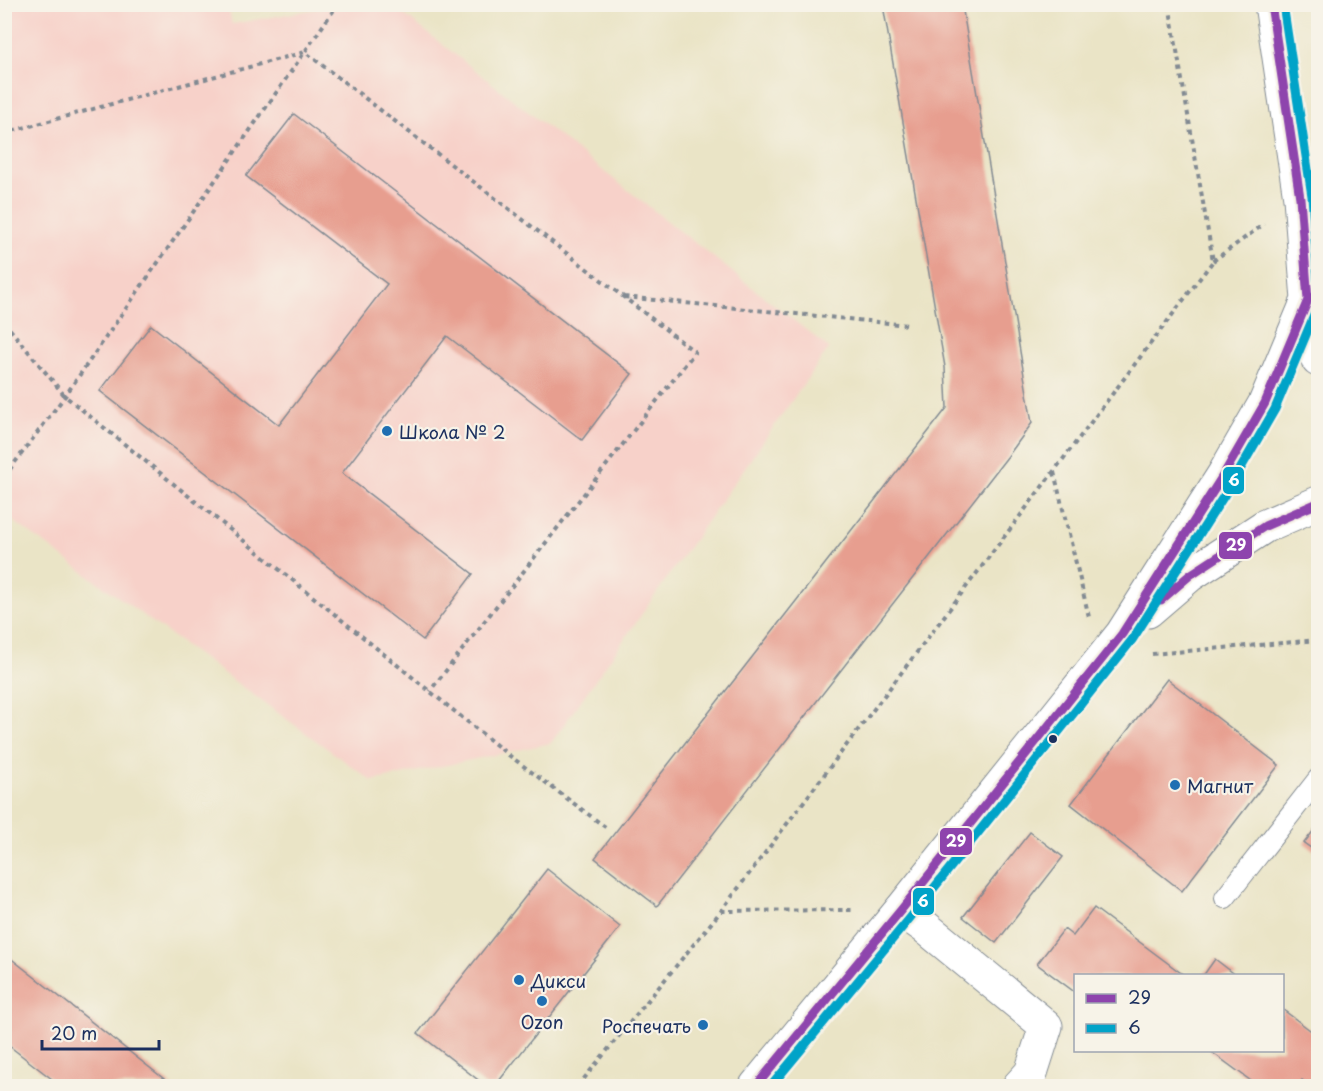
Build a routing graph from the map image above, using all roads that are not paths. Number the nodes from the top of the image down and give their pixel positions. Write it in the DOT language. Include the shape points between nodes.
graph roads {
  1 [pos="1271,4"];
  2 [pos="1318,252"];
  3 [pos="1308,300"];
  4 [pos="1318,360"];
  5 [pos="1318,503"];
  6 [pos="1122,634"];
  7 [pos="1318,779"];
  8 [pos="1225,898"];
  9 [pos="901,910"];
  10 [pos="756,1086"];
  11 [pos="1019,1086"];
  1 -- 3 [label="street" via="1300,198"];
  2 -- 3 [label="street"];
  3 -- 4 [label="street" via="1309,329"];
  3 -- 6 [label="street" via="1265,403"];
  5 -- 6 [label="street" via="1265,526 1190,575"];
  6 -- 9 [label="street"];
  7 -- 8 [label="lane"];
  9 -- 10 [label="street"];
  9 -- 11 [label="street" via="1046,1026 1031,1073"];
}
